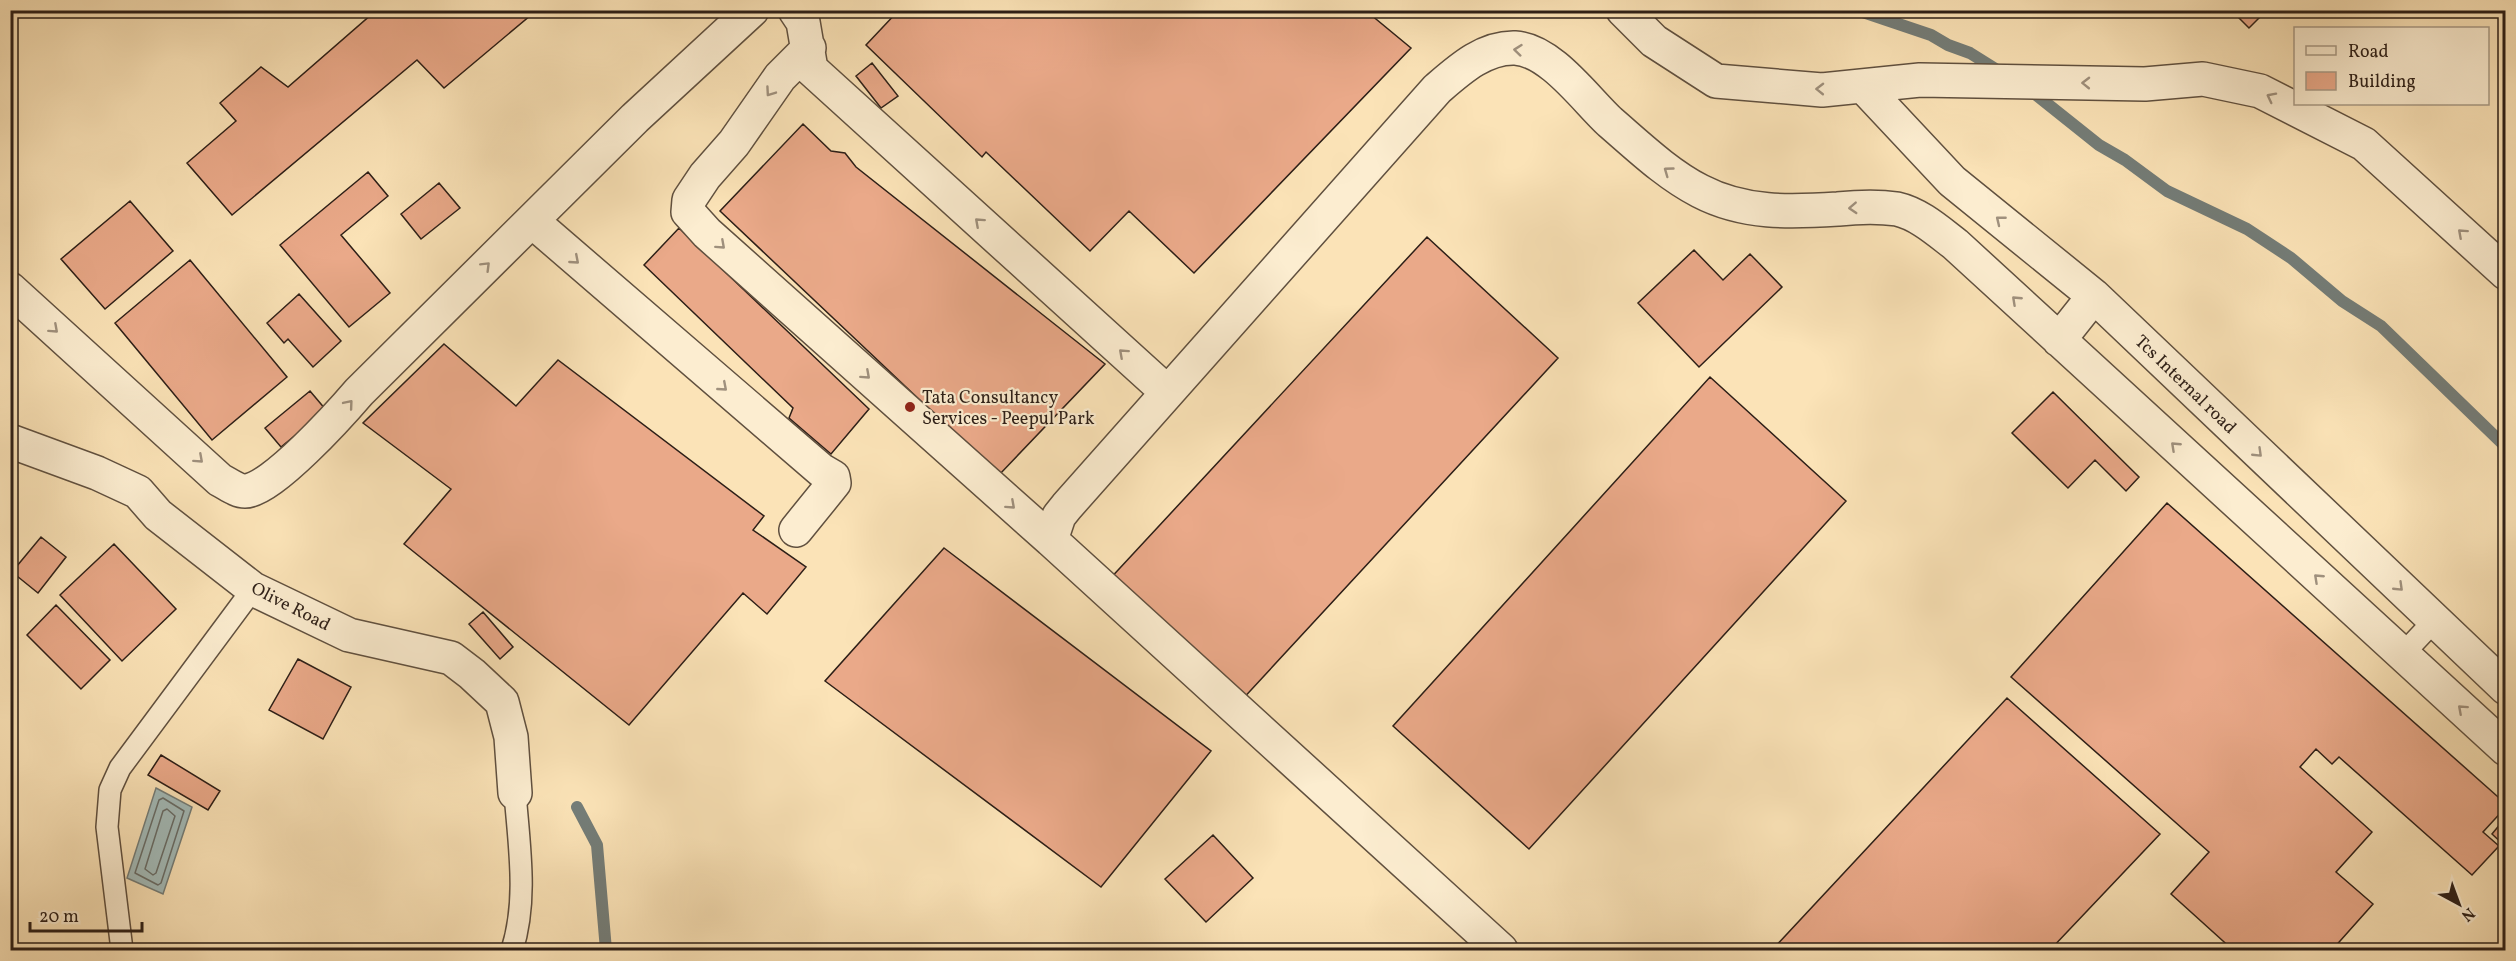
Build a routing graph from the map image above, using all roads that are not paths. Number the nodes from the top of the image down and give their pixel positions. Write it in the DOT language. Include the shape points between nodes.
graph roads {
  1 [pos="752,10"];
  2 [pos="795,10"];
  3 [pos="1623,10"];
  4 [pos="809,48"];
  5 [pos="1863,86"];
  6 [pos="532,221"];
  7 [pos="2505,273"];
  8 [pos="10,289"];
  9 [pos="2094,296"];
  10 [pos="2059,340"];
  11 [pos="1167,392"];
  12 [pos="10,441"];
  13 [pos="796,530"];
  14 [pos="1051,540"];
  15 [pos="253,589"];
  16 [pos="2434,621"];
  17 [pos="2402,655"];
  18 [pos="2505,688"];
  19 [pos="2505,749"];
  20 [pos="515,793"];
  21 [pos="122,951"];
  22 [pos="512,951"];
  23 [pos="1502,951"];
  1 -- 6 [label="street" via="635,118"];
  2 -- 4 [label="street" via="803,22"];
  5 -- 3 [label="street, one-way" via="1822,90 1716,81 1654,40"];
  11 -- 4 [label="street, one-way" via="811,69"];
  4 -- 14 [label="street, one-way" via="780,77 734,143 705,176 689,200 688,212"];
  7 -- 5 [label="street, one-way" via="2364,144 2260,91 2203,79 2145,84 1920,80"];
  9 -- 5 [label="street, Tcs Internal road, one-way" via="1952,181"];
  8 -- 6 [label="street, one-way" via="220,480 249,491 266,483 328,429 359,392"];
  6 -- 13 [label="street, one-way" via="833,477 834,483"];
  9 -- 10 [label="street"];
  9 -- 16 [label="street, Tcs Internal road, one-way"];
  10 -- 11 [label="street, one-way" via="1955,244 1924,221 1899,210 1872,207 1759,211 1726,202 1668,172 1570,81 1534,52 1516,48 1477,58 1437,89"];
  17 -- 10 [label="street, one-way"];
  11 -- 14 [label="street" via="1059,516"];
  12 -- 15 [label="street, Olive Road" via="138,492 158,515"];
  14 -- 23 [label="street"];
  15 -- 20 [label="street, Olive Road" via="349,635 451,658 472,674 502,702 511,737"];
  15 -- 21 [label="lane" via="120,768 110,790 107,827"];
  16 -- 17 [label="lane"];
  16 -- 18 [label="street, Tcs Internal road"];
  19 -- 17 [label="street, one-way"];
  20 -- 22 [label="lane" via="521,898"];
}
